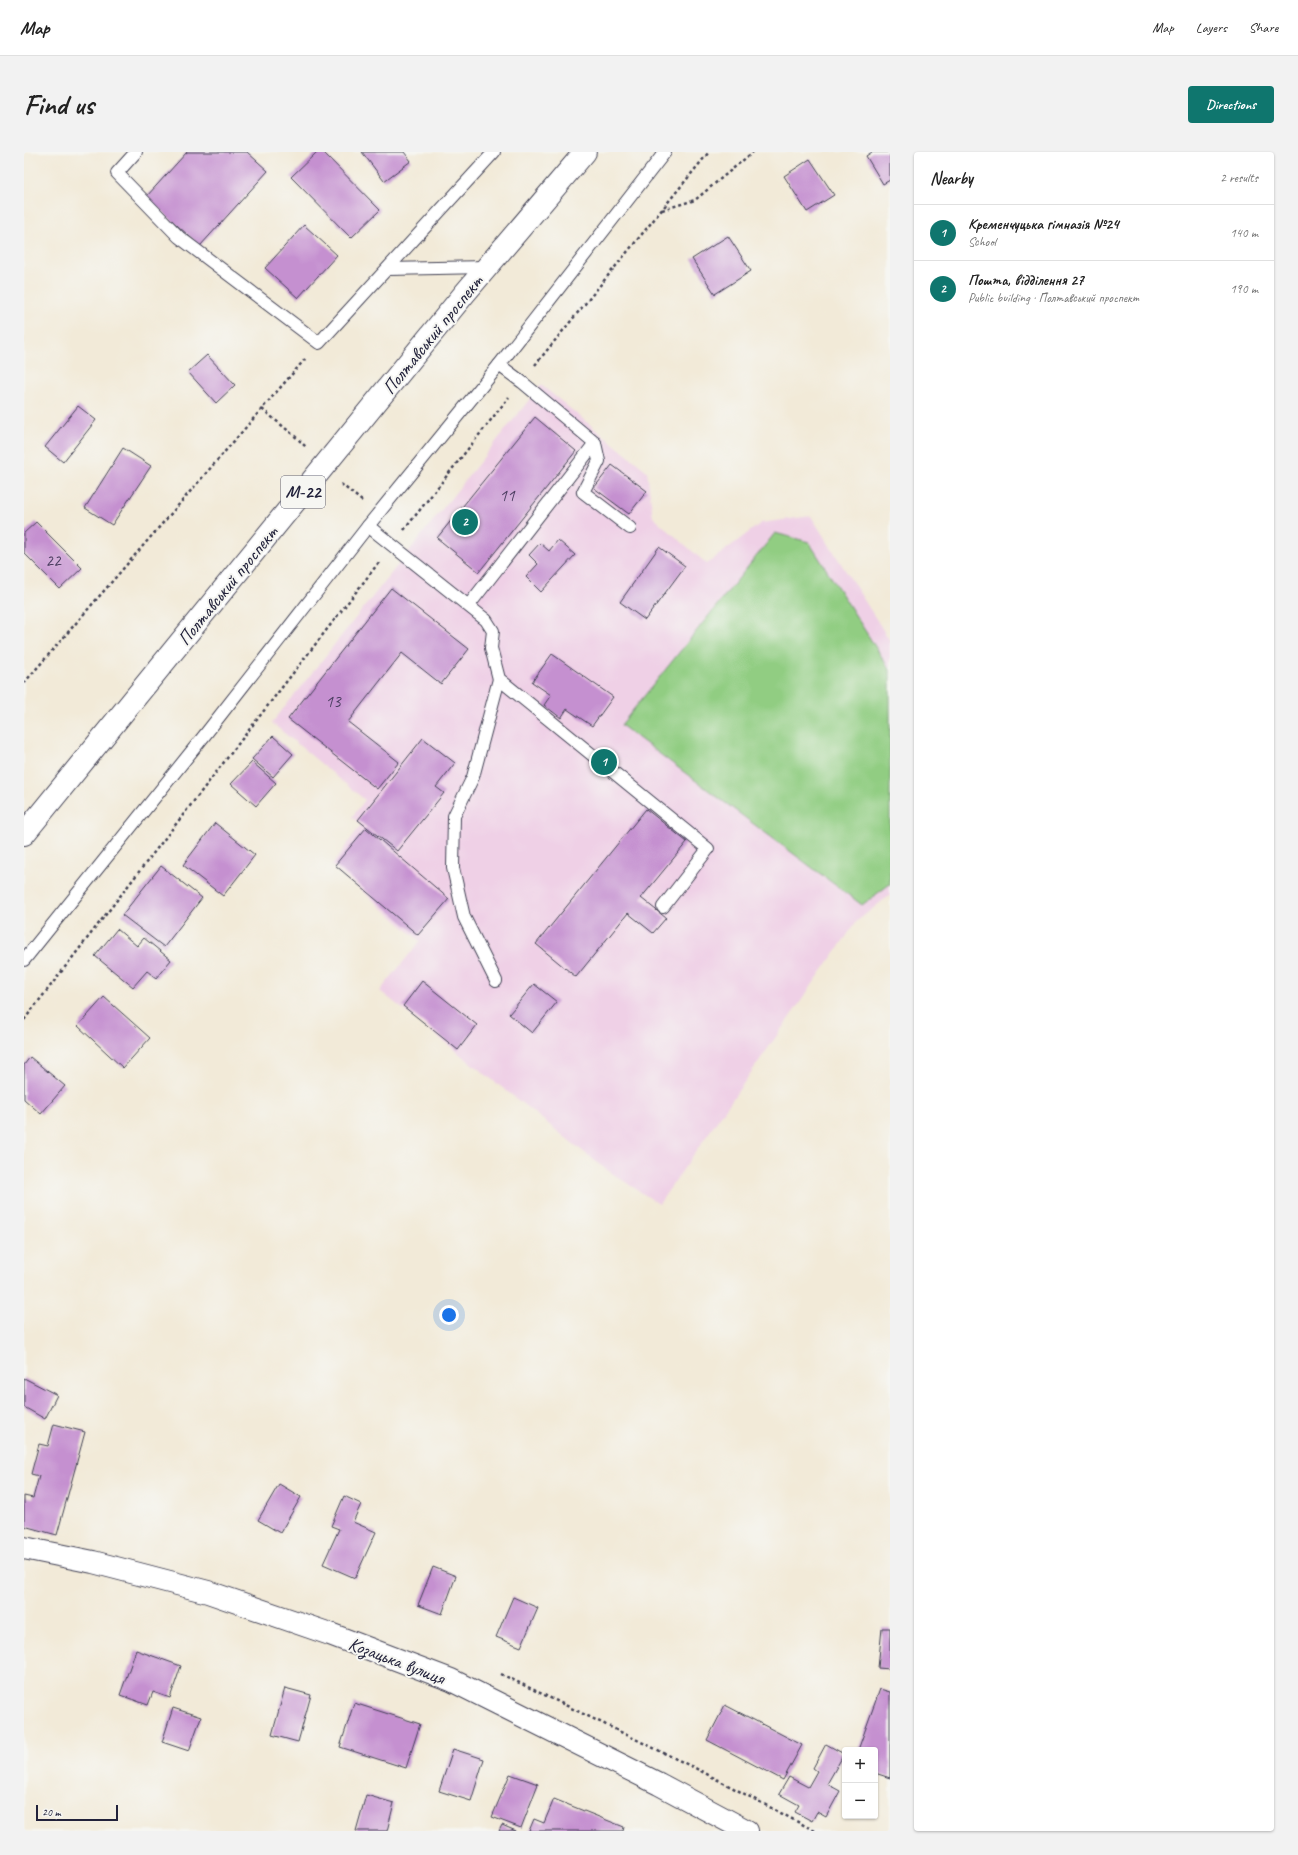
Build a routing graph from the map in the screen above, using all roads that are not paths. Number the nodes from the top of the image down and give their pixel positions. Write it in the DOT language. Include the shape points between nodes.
graph roads {
  1 [pos="136,152"];
  2 [pos="494,152"];
  3 [pos="585,152"];
  4 [pos="665,152"];
  5 [pos="486,267"];
  6 [pos="388,269"];
  7 [pos="500,365"];
  8 [pos="595,443"];
  9 [pos="368,526"];
  10 [pos="630,528"];
  11 [pos="469,605"];
  12 [pos="499,679"];
  13 [pos="24,834"];
  14 [pos="663,907"];
  15 [pos="24,960"];
  16 [pos="496,981"];
  17 [pos="24,1548"];
  18 [pos="747,1831"];
  1 -- 6 [label="lane" via="117,173 179,237 319,343"];
  2 -- 6 [label="lane"];
  3 -- 5 [label="main road, Полтавський проспект / М-22"];
  4 -- 7 [label="lane"];
  5 -- 6 [label="lane"];
  5 -- 13 [label="main road, Полтавський проспект / М-22"];
  7 -- 8 [label="lane"];
  7 -- 9 [label="lane"];
  8 -- 10 [label="lane" via="599,461 583,492"];
  8 -- 11 [label="lane"];
  9 -- 11 [label="lane"];
  9 -- 15 [label="lane"];
  11 -- 12 [label="lane" via="486,620 493,631 491,648"];
  12 -- 14 [label="lane" via="708,849"];
  12 -- 16 [label="lane" via="472,777 454,816 453,868 464,917"];
  17 -- 18 [label="main road, Козацька вулиця" via="93,1562 208,1592 444,1677 659,1784"];
}
